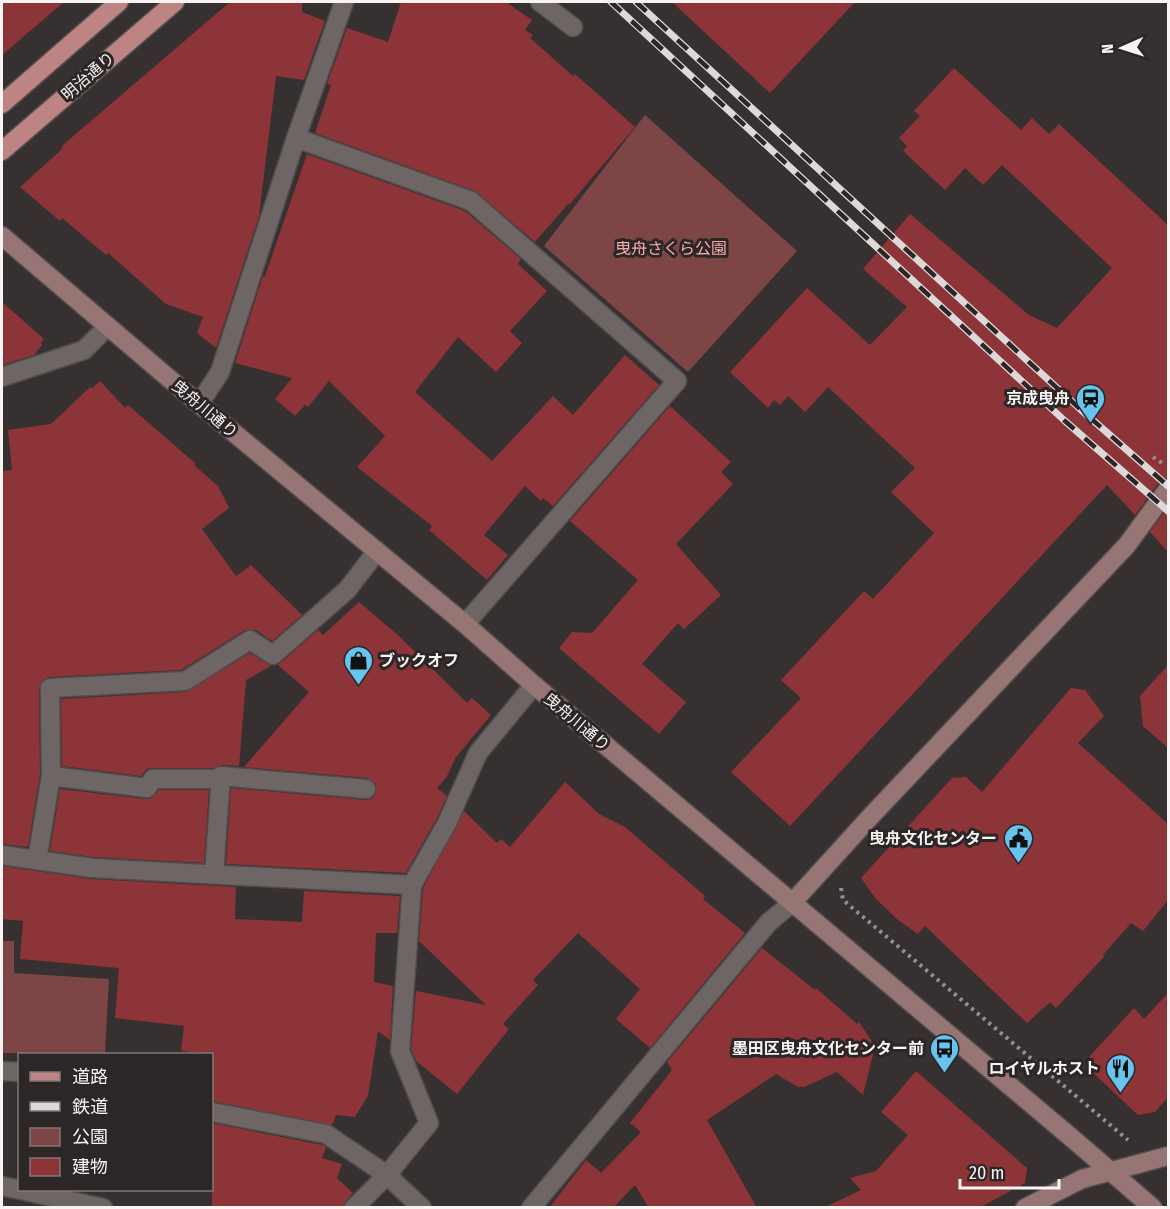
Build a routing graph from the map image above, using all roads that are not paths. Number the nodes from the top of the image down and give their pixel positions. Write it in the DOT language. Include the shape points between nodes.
graph roads {
  1 [pos="119,2"];
  2 [pos="175,2"];
  3 [pos="344,2"];
  4 [pos="540,2"];
  5 [pos="573,27"];
  6 [pos="2,104"];
  7 [pos="296,138"];
  8 [pos="2,151"];
  9 [pos="2,236"];
  10 [pos="108,326"];
  11 [pos="2,377"];
  12 [pos="199,404"];
  13 [pos="1168,489"];
  14 [pos="377,551"];
  15 [pos="465,624"];
  16 [pos="534,685"];
  17 [pos="51,776"];
  18 [pos="220,779"];
  19 [pos="366,789"];
  20 [pos="2,855"];
  21 [pos="37,860"];
  22 [pos="214,874"];
  23 [pos="412,885"];
  24 [pos="792,903"];
  25 [pos="2,1071"];
  26 [pos="18,1072"];
  27 [pos="213,1112"];
  28 [pos="1168,1156"];
  29 [pos="1111,1171"];
  30 [pos="387,1175"];
  31 [pos="2,1186"];
  32 [pos="18,1189"];
  33 [pos="25,1191"];
  34 [pos="103,1208"];
  35 [pos="354,1208"];
  36 [pos="422,1208"];
  37 [pos="531,1208"];
  38 [pos="1024,1208"];
  39 [pos="1153,1208"];
  1 -- 6 [label="main road"];
  2 -- 8 [label="main road, 明治通り"];
  3 -- 7 [label="street"];
  4 -- 5 [label="street"];
  7 -- 12 [label="street" via="220,372"];
  7 -- 15 [label="street" via="471,201 677,381"];
  9 -- 10 [label="street, 曳舟川通り"];
  10 -- 11 [label="street" via="84,350"];
  10 -- 12 [label="street, 曳舟川通り"];
  12 -- 14 [label="street, 曳舟川通り"];
  13 -- 24 [label="street" via="1127,545"];
  14 -- 15 [label="street, 曳舟川通り"];
  14 -- 17 [label="street" via="347,590 273,655 250,640 185,681 50,688"];
  15 -- 16 [label="street, 曳舟川通り"];
  16 -- 23 [label="street" via="477,753 447,823"];
  16 -- 24 [label="street, 曳舟川通り"];
  17 -- 18 [label="street" via="147,788 153,779"];
  17 -- 21 [label="street"];
  18 -- 19 [label="street"];
  18 -- 22 [label="street"];
  20 -- 21 [label="street"];
  21 -- 22 [label="street" via="92,868"];
  22 -- 23 [label="street"];
  23 -- 30 [label="street" via="400,1050 429,1123"];
  24 -- 29 [label="street, 曳舟川通り"];
  24 -- 37 [label="street" via="769,922"];
  25 -- 26 [label="street"];
  27 -- 30 [label="street" via="326,1134"];
  28 -- 29 [label="street"];
  29 -- 38 [label="street" via="1082,1179"];
  29 -- 39 [label="street, 曳舟川通り"];
  30 -- 35 [label="street"];
  30 -- 36 [label="street"];
  31 -- 32 [label="street"];
  33 -- 34 [label="street"];
}
